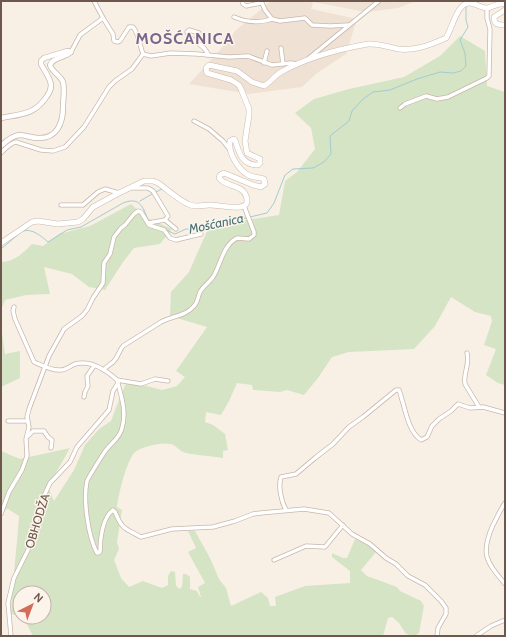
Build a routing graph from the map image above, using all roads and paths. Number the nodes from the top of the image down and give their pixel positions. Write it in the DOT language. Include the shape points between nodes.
graph roads {
  1 [pos="94,1"];
  2 [pos="242,1"];
  3 [pos="379,1"];
  4 [pos="261,2"];
  5 [pos="465,2"];
  6 [pos="505,4"];
  7 [pos="487,8"];
  8 [pos="505,10"];
  9 [pos="234,16"];
  10 [pos="103,18"];
  11 [pos="272,19"];
  12 [pos="505,25"];
  13 [pos="349,26"];
  14 [pos="199,33"];
  15 [pos="281,48"];
  16 [pos="267,51"];
  17 [pos="71,52"];
  18 [pos="143,54"];
  19 [pos="208,55"];
  20 [pos="308,59"];
  21 [pos="264,63"];
  22 [pos="283,64"];
  23 [pos="297,64"];
  24 [pos="400,108"];
  25 [pos="1,118"];
  26 [pos="194,121"];
  27 [pos="1,146"];
  28 [pos="230,151"];
  29 [pos="1,152"];
  30 [pos="129,188"];
  31 [pos="119,193"];
  32 [pos="61,205"];
  33 [pos="244,206"];
  34 [pos="166,220"];
  35 [pos="148,223"];
  36 [pos="176,229"];
  37 [pos="201,234"];
  38 [pos="1,243"];
  39 [pos="14,307"];
  40 [pos="468,353"];
  41 [pos="45,366"];
  42 [pos="94,366"];
  43 [pos="104,370"];
  44 [pos="118,382"];
  45 [pos="168,382"];
  46 [pos="84,397"];
  47 [pos="479,407"];
  48 [pos="505,413"];
  49 [pos="8,421"];
  50 [pos="28,421"];
  51 [pos="26,439"];
  52 [pos="51,448"];
  53 [pos="505,503"];
  54 [pos="286,510"];
  55 [pos="1,514"];
  56 [pos="343,525"];
  57 [pos="274,560"];
  58 [pos="505,584"];
  59 [pos="505,620"];
  60 [pos="11,636"];
  61 [pos="437,636"];
  62 [pos="476,636"];
  1 -- 10 [label="street"];
  2 -- 4 [label="street" via="246,6"];
  3 -- 13 [label="street"];
  4 -- 11 [label="street"];
  5 -- 7 [label="main road"];
  5 -- 20 [label="main road" via="459,9 446,38 424,46 399,49 371,44"];
  6 -- 7 [label="main road"];
  7 -- 24 [label="street" via="490,29 489,76 448,97 437,99 426,96"];
  8 -- 12 [label="main road" via="496,15 494,21 499,25"];
  9 -- 11 [label="street" via="244,21 255,22"];
  10 -- 17 [label="street" via="80,35"];
  10 -- 18 [label="street" via="116,42 120,41 129,27 136,29"];
  11 -- 13 [label="street" via="280,21 305,18 312,24"];
  13 -- 20 [label="street"];
  14 -- 19 [label="street" via="189,30 187,32 188,36 205,48"];
  15 -- 22 [label="street"];
  16 -- 21 [label="street"];
  17 -- 25 [label="street" via="67,51 41,61 51,84 49,93 41,105 27,113"];
  17 -- 27 [label="street" via="53,60 50,65 61,79 63,87 62,118 57,131 47,138 14,136"];
  18 -- 19 [label="street"];
  18 -- 29 [label="street" via="132,69 109,87 84,127 65,147 53,151 40,150 16,142"];
  19 -- 21 [label="street" via="236,58 248,56"];
  20 -- 23 [label="main road"];
  21 -- 22 [label="street"];
  22 -- 23 [label="street"];
  23 -- 28 [label="main road" via="280,72 264,86 252,82 236,71 207,66 207,73 239,85 249,109 245,147 247,153 260,159 260,163 255,165 244,160 234,139 230,141"];
  26 -- 28 [label="street" via="209,129"];
  28 -- 33 [label="main road" via="243,171 265,181 261,187 227,173 220,175 220,180 239,188 246,196"];
  30 -- 31 [label="main road"];
  30 -- 33 [label="main road" via="144,181 153,181 195,206"];
  30 -- 34 [label="street" via="148,188 153,191 168,216"];
  31 -- 32 [label="street" via="105,189 83,205"];
  31 -- 38 [label="main road" via="93,207 78,222 32,222"];
  33 -- 43 [label="street" via="254,235 249,239 237,238 228,247 195,305 184,314 161,322 123,346 115,360"];
  34 -- 35 [label="street"];
  34 -- 36 [label="street"];
  35 -- 37 [label="street" via="152,227 164,230 170,238 176,240"];
  35 -- 41 [label="street" via="138,211 114,237 110,254 104,263 103,283 86,312 64,329"];
  39 -- 41 [label="street" via="15,319 32,358 36,363"];
  40 -- 47 [label="street" via="469,361 464,380"];
  41 -- 42 [label="street" via="54,370 82,363"];
  41 -- 50 [label="street" via="29,409"];
  42 -- 43 [label="street"];
  42 -- 46 [label="street" via="87,376 88,386"];
  43 -- 44 [label="street"];
  44 -- 45 [label="street" via="141,384 156,379"];
  44 -- 54 [label="street" via="124,410 122,428 88,480 86,505 89,528 97,553 100,552 104,526 113,510 122,526 141,537 172,529 213,526 253,514"];
  44 -- 60 [label="street, OBHODŽA" via="113,391 109,410 77,447 70,462 50,482 42,498 28,550 14,578 8,603"];
  47 -- 48 [label="street"];
  47 -- 54 [label="street" via="470,408 458,404 441,416 427,437 421,440 414,434 401,392 396,390 296,474 281,477 280,489"];
  49 -- 50 [label="street"];
  50 -- 51 [label="street"];
  51 -- 52 [label="street" via="33,431 44,431 52,440"];
  51 -- 55 [label="street" via="27,456"];
  53 -- 58 [label="street" via="488,536 486,546 489,563"];
  54 -- 56 [label="street" via="304,509 329,513"];
  56 -- 57 [label="street" via="325,547 306,546"];
  56 -- 61 [label="street" via="396,564 408,576 425,585 441,601 446,608 446,614 438,628"];
  59 -- 62 [label="street"];
}
